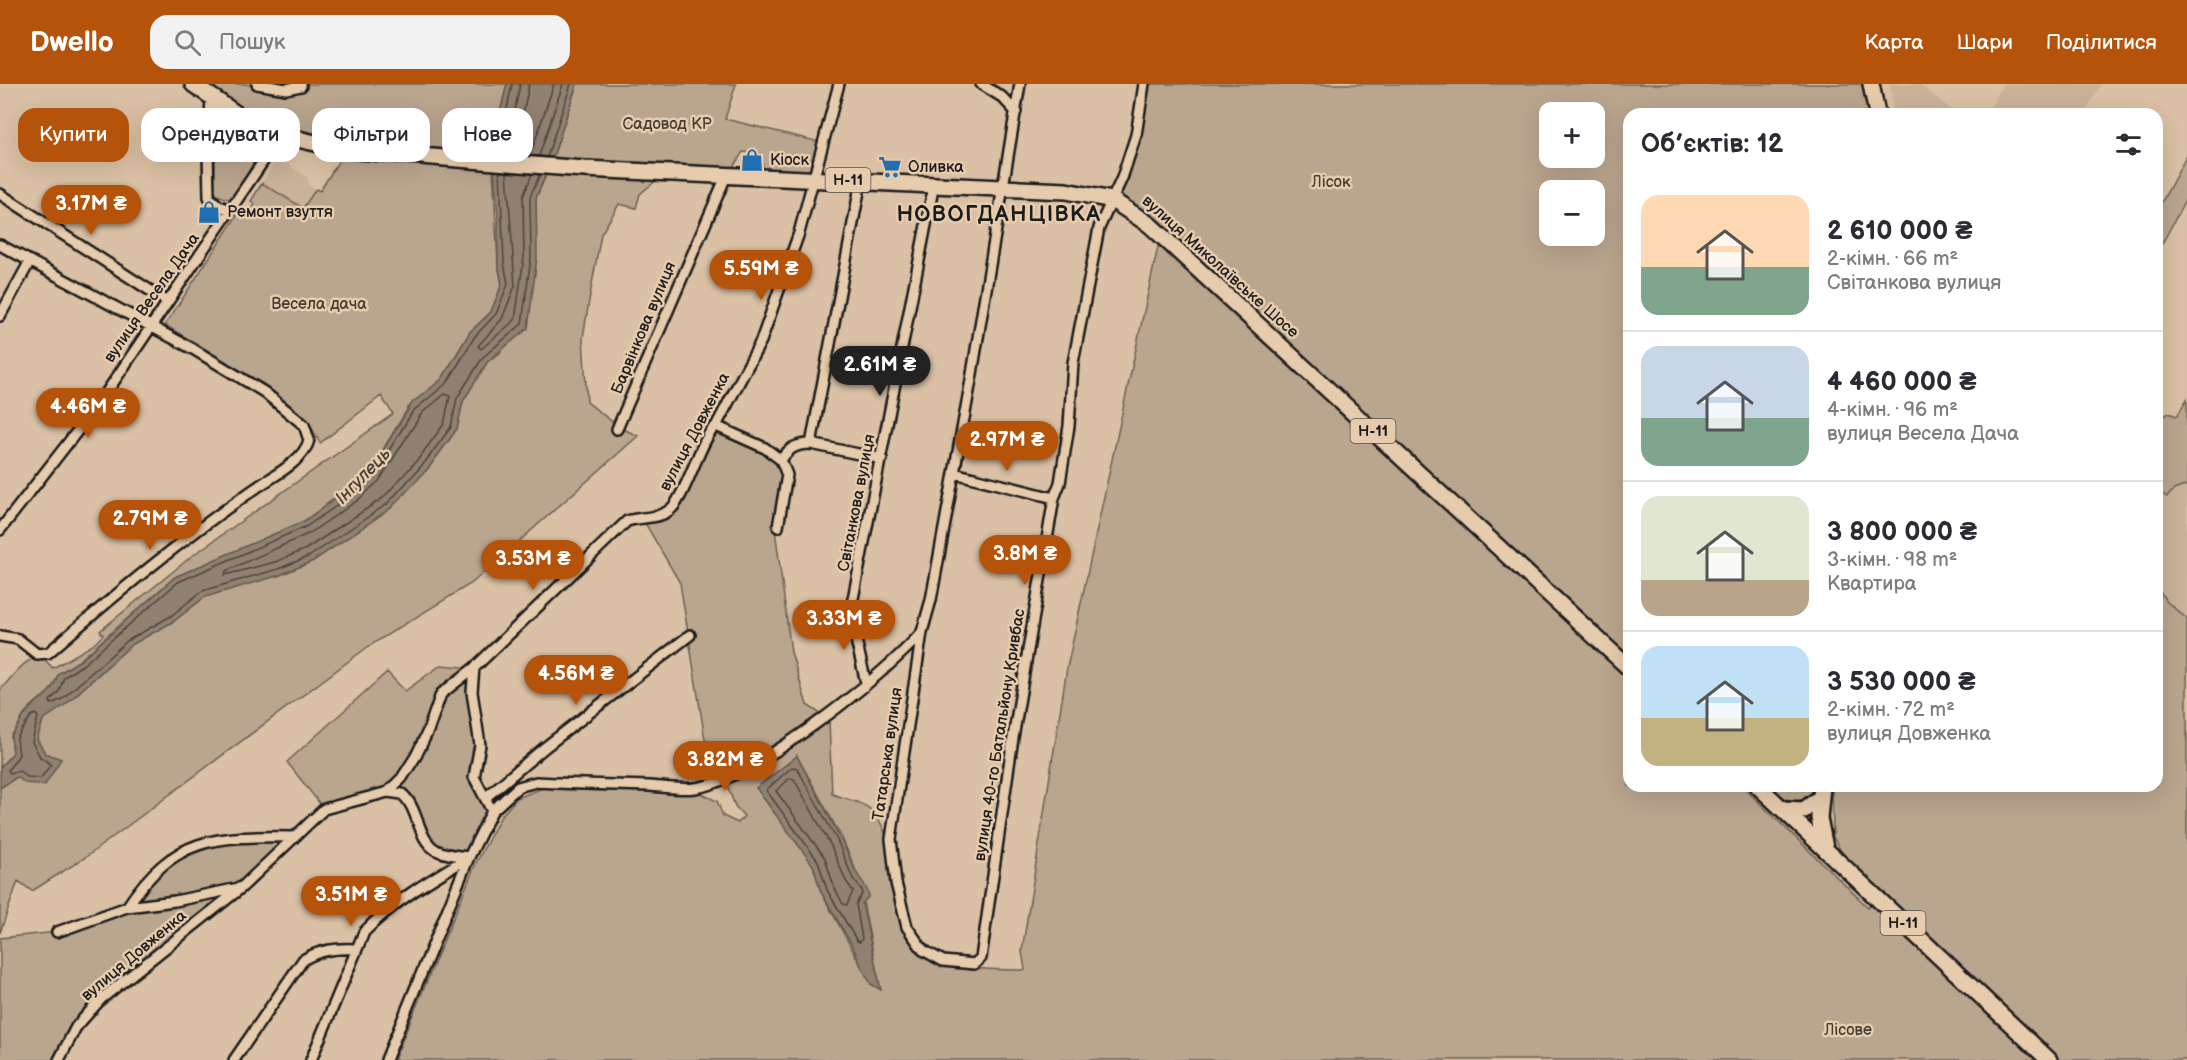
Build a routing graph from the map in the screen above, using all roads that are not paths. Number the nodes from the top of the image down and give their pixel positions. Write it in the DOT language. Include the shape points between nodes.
graph roads {
  1 [pos="193,84"];
  2 [pos="257,84"];
  3 [pos="839,84"];
  4 [pos="981,84"];
  5 [pos="1020,84"];
  6 [pos="1144,84"];
  7 [pos="1871,84"];
  8 [pos="301,86"];
  9 [pos="211,98"];
  10 [pos="226,108"];
  11 [pos="1876,108"];
  12 [pos="1016,112"];
  13 [pos="300,139"];
  14 [pos="263,162"];
  15 [pos="727,174"];
  16 [pos="815,178"];
  17 [pos="861,181"];
  18 [pos="934,184"];
  19 [pos="1004,188"];
  20 [pos="0,194"];
  21 [pos="1112,200"];
  22 [pos="231,210"];
  23 [pos="0,245"];
  24 [pos="30,261"];
  25 [pos="168,302"];
  26 [pos="0,316"];
  27 [pos="150,327"];
  28 [pos="716,426"];
  29 [pos="617,429"];
  30 [pos="811,444"];
  31 [pos="882,459"];
  32 [pos="781,460"];
  33 [pos="954,473"];
  34 [pos="1054,498"];
  35 [pos="778,527"];
  36 [pos="0,530"];
  37 [pos="922,632"];
  38 [pos="690,635"];
  39 [pos="0,636"];
  40 [pos="1623,662"];
  41 [pos="474,668"];
  42 [pos="866,683"];
  43 [pos="388,792"];
  44 [pos="1765,792"];
  45 [pos="1820,792"];
  46 [pos="1821,792"];
  47 [pos="485,798"];
  48 [pos="1783,809"];
  49 [pos="492,811"];
  50 [pos="294,837"];
  51 [pos="1825,848"];
  52 [pos="469,857"];
  53 [pos="242,888"];
  54 [pos="128,907"];
  55 [pos="57,932"];
  56 [pos="355,949"];
  57 [pos="934,957"];
  58 [pos="59,1060"];
  59 [pos="234,1060"];
  60 [pos="310,1060"];
  61 [pos="386,1060"];
  62 [pos="2049,1060"];
  1 -- 9 [label="main road, вулиця Миколаївське Шосе / Н-11"];
  2 -- 8 [label="street" via="286,89"];
  3 -- 16 [label="street, вулиця Довженка"];
  4 -- 12 [label="street"];
  5 -- 12 [label="street, Татарська вулиця"];
  6 -- 21 [label="street, вулиця 40-го Батальйону Кривбас" via="1136,135"];
  7 -- 11 [label="main road"];
  9 -- 10 [label="main road, вулиця Миколаївське Шосе / Н-11"];
  9 -- 22 [label="street" via="209,197"];
  12 -- 19 [label="street, Татарська вулиця"];
  13 -- 15 [label="main road, вулиця Миколаївське Шосе / Н-11" via="345,150 465,161"];
  14 -- 22 [label="street, вулиця Весела Дача"];
  15 -- 16 [label="main road, вулиця Миколаївське Шосе / Н-11"];
  15 -- 29 [label="street, Барвінкова вулиця"];
  16 -- 17 [label="main road, вулиця Миколаївське Шосе / Н-11"];
  16 -- 28 [label="street, вулиця Довженка" via="761,341"];
  17 -- 18 [label="main road, вулиця Миколаївське Шосе / Н-11"];
  17 -- 30 [label="street"];
  18 -- 19 [label="main road, вулиця Миколаївське Шосе / Н-11"];
  18 -- 31 [label="street, Світанкова вулиця"];
  19 -- 21 [label="main road, вулиця Миколаївське Шосе / Н-11" via="1066,191"];
  19 -- 33 [label="street, Татарська вулиця"];
  20 -- 25 [label="street"];
  21 -- 34 [label="street, вулиця 40-го Батальйону Кривбас" via="1099,228 1073,363 1069,426"];
  21 -- 40 [label="main road, вулиця Миколаївське Шосе / Н-11" via="1150,225"];
  22 -- 25 [label="street, вулиця Весела Дача"];
  23 -- 24 [label="street"];
  24 -- 26 [label="street"];
  24 -- 27 [label="street"];
  25 -- 27 [label="street, вулиця Весела Дача"];
  27 -- 36 [label="street, вулиця Весела Дача" via="100,402"];
  27 -- 39 [label="street" via="225,367 284,406 304,425 309,440 288,465 184,542 48,653 37,654 18,639"];
  28 -- 32 [label="street" via="765,448"];
  28 -- 41 [label="street, вулиця Довженка" via="710,430 698,462 672,508 657,517 627,521"];
  30 -- 31 [label="street"];
  30 -- 32 [label="street" via="799,444"];
  31 -- 42 [label="street, Світанкова вулиця" via="850,614"];
  32 -- 35 [label="street" via="787,475"];
  33 -- 34 [label="street"];
  33 -- 37 [label="street, Татарська вулиця"];
  34 -- 57 [label="street, вулиця 40-го Батальйону Кривбас" via="981,958 974,964 964,964"];
  37 -- 42 [label="street"];
  37 -- 57 [label="street, Татарська вулиця" via="891,839 907,927"];
  38 -- 47 [label="street"];
  41 -- 43 [label="street, вулиця Довженка" via="441,694 416,756"];
  41 -- 47 [label="street" via="472,692 480,745 474,777"];
  42 -- 49 [label="street" via="823,718 728,777 695,788 536,782 519,787"];
  43 -- 50 [label="street, вулиця Довженка" via="324,809"];
  43 -- 52 [label="street" via="407,798 428,842 436,850"];
  44 -- 48 [label="main road, Н-11"];
  45 -- 48 [label="main road" via="1804,810"];
  46 -- 51 [label="main road" via="1820,824"];
  47 -- 49 [label="street"];
  48 -- 51 [label="main road, Н-11"];
  49 -- 52 [label="street"];
  50 -- 53 [label="street, вулиця Довженка"];
  50 -- 54 [label="street" via="234,836 189,847 167,859 141,886"];
  51 -- 62 [label="main road, Н-11"];
  52 -- 56 [label="street" via="380,916 364,932"];
  52 -- 61 [label="street"];
  53 -- 54 [label="street, вулиця Довженка"];
  53 -- 58 [label="street, вулиця Довженка" via="101,999 76,1027"];
  54 -- 55 [label="street, вулиця Довженка"];
  56 -- 59 [label="street" via="331,949 303,960"];
  56 -- 60 [label="street"];
}
